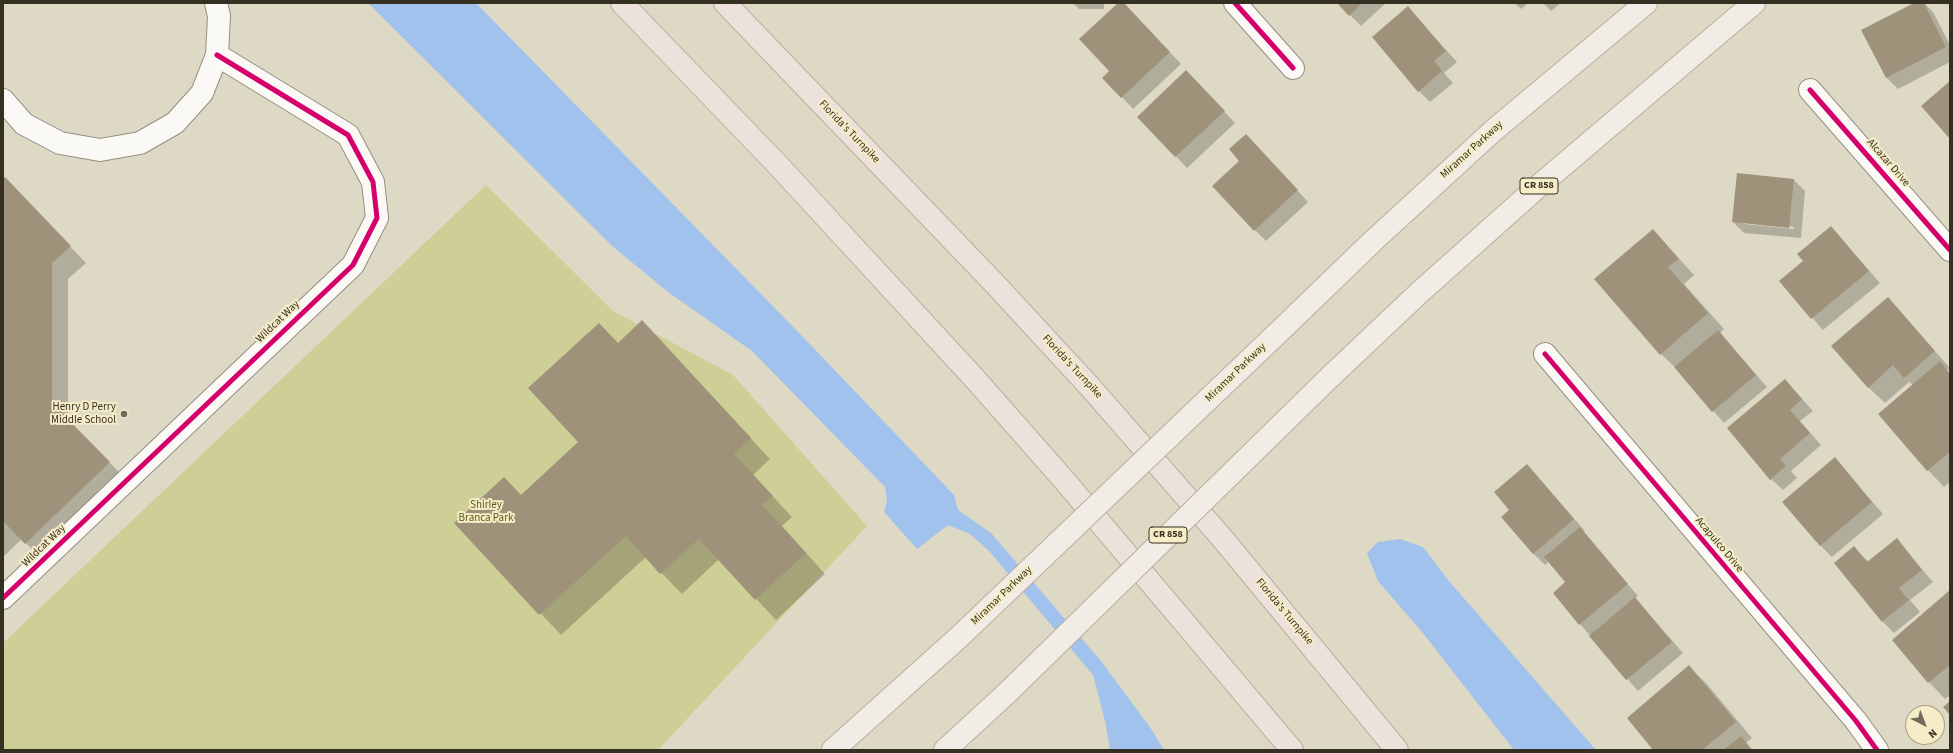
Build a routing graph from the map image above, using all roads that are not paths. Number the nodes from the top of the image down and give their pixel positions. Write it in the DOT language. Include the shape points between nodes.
graph roads {
  1 [pos="216,3"];
  2 [pos="622,3"];
  3 [pos="725,3"];
  4 [pos="1235,3"];
  5 [pos="1646,3"];
  6 [pos="1754,3"];
  7 [pos="217,55"];
  8 [pos="1293,68"];
  9 [pos="1810,90"];
  10 [pos="3,100"];
  11 [pos="1950,250"];
  12 [pos="1545,354"];
  13 [pos="3,598"];
  14 [pos="833,750"];
  15 [pos="945,750"];
  16 [pos="1292,750"];
  17 [pos="1397,750"];
  18 [pos="1877,750"];
  1 -- 7 [label="street" via="220,16"];
  2 -- 16 [label="highway" via="776,163 975,379 1064,480"];
  3 -- 17 [label="highway, Florida's Turnpike" via="995,284 1091,388 1222,538"];
  4 -- 8 [label="street"];
  5 -- 14 [label="main road, Miramar Parkway, bridge" via="1494,130 1372,241 958,638"];
  6 -- 15 [label="main road, CR 858, bridge" via="1541,184 1420,292 1330,376"];
  7 -- 10 [label="street" via="202,93 175,123 140,143 100,150 60,143 24,124"];
  7 -- 13 [label="street, Wildcat Way" via="348,135 373,182 377,218 353,265"];
  9 -- 11 [label="street, Alcazar Drive"];
  12 -- 18 [label="street, Acapulco Drive" via="1856,721"];
}
